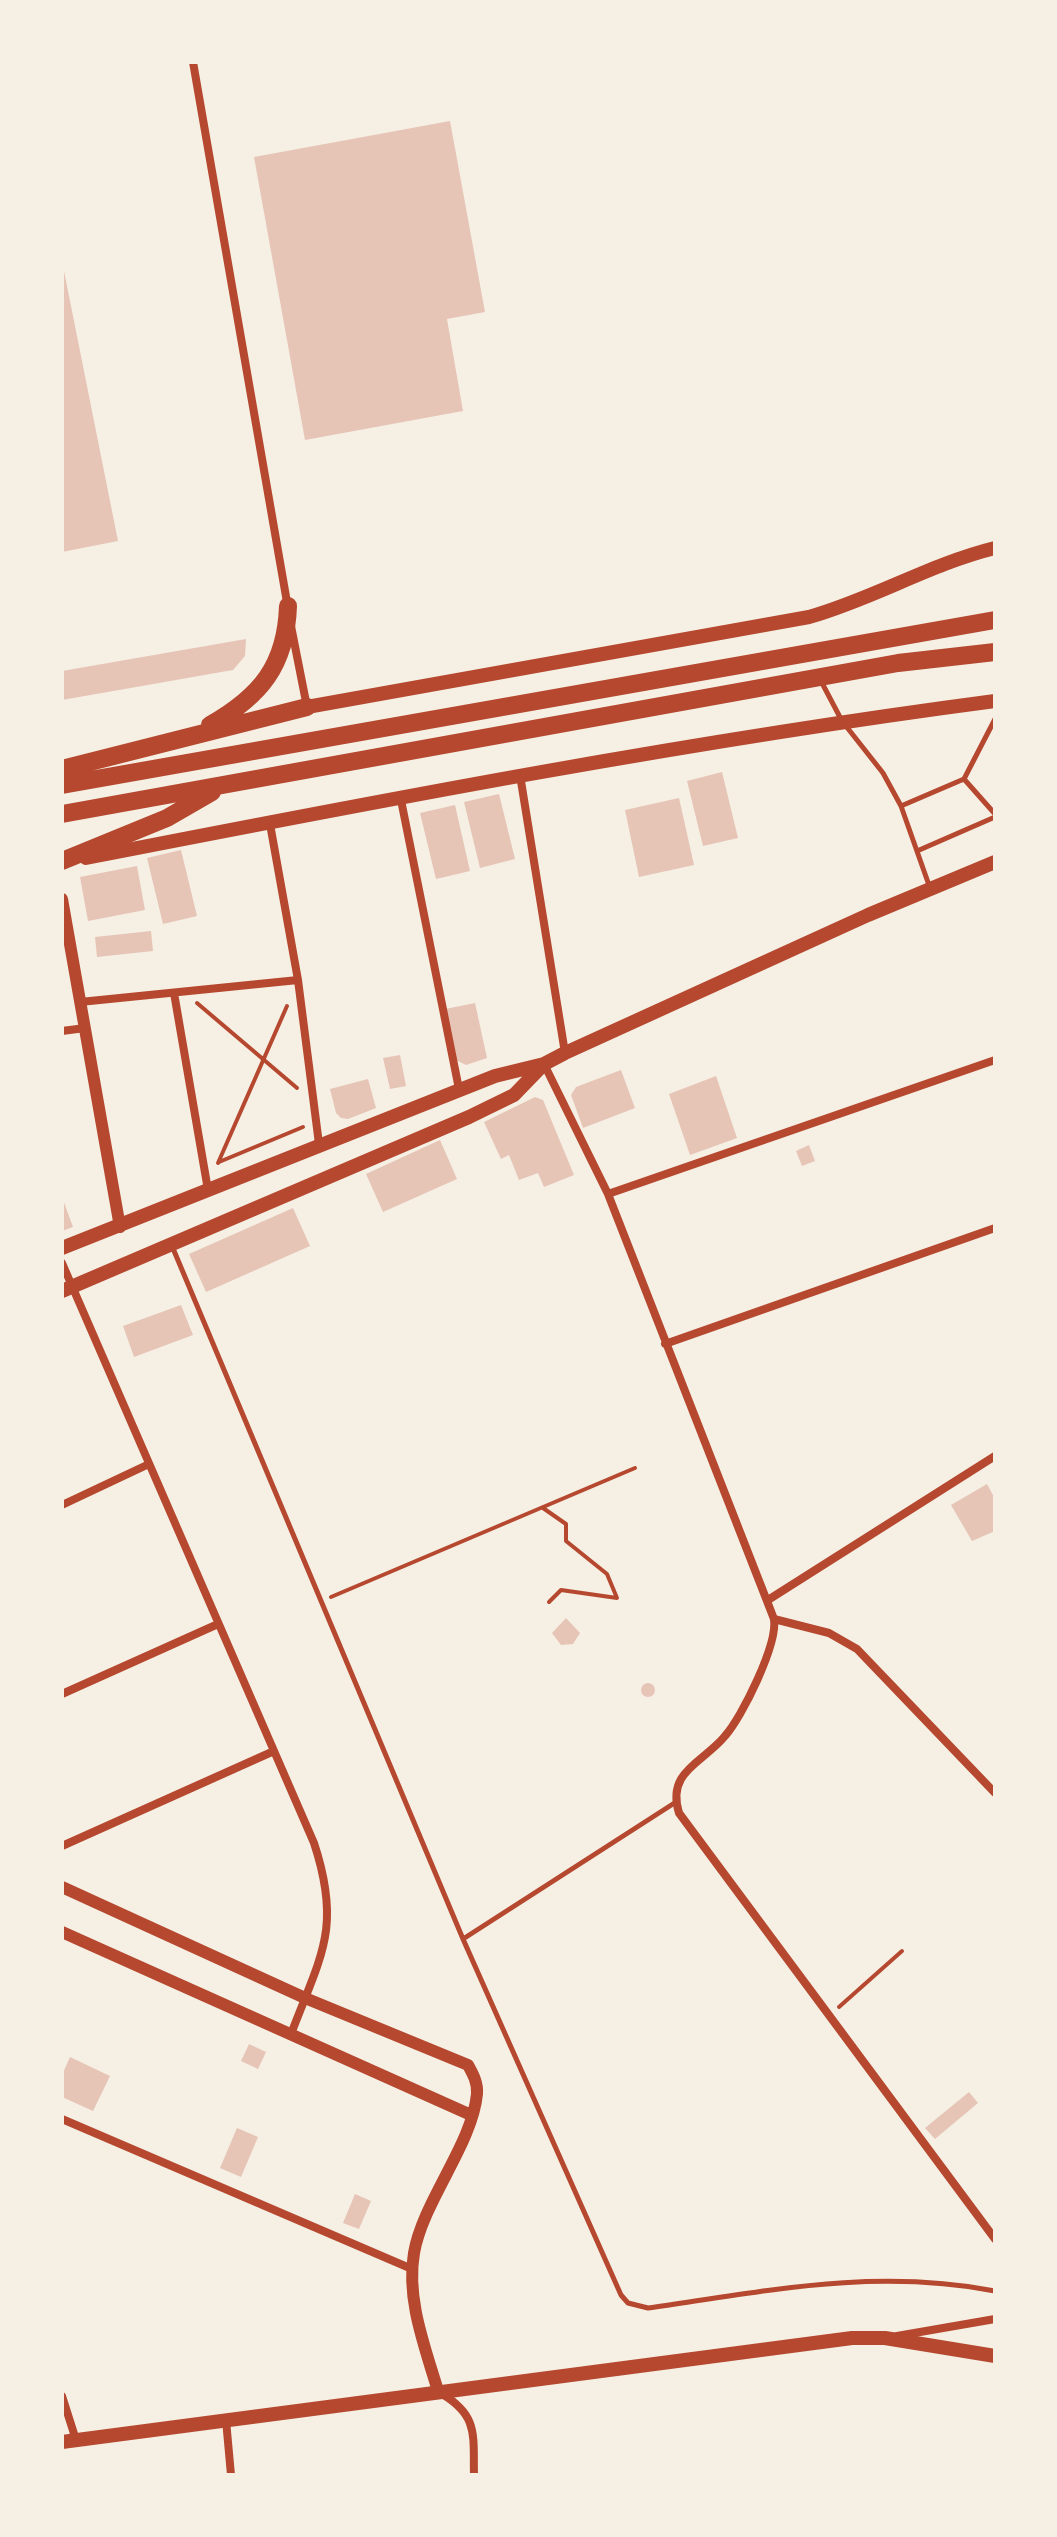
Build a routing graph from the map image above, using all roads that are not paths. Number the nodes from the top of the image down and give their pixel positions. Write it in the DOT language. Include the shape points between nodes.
graph roads {
  1 [pos="193,62"];
  2 [pos="995,548"];
  3 [pos="288,606"];
  4 [pos="995,620"];
  5 [pos="995,652"];
  6 [pos="972,654"];
  7 [pos="995,658"];
  8 [pos="820,677"];
  9 [pos="995,701"];
  10 [pos="307,707"];
  11 [pos="995,719"];
  12 [pos="842,721"];
  13 [pos="186,736"];
  14 [pos="62,769"];
  15 [pos="520,775"];
  16 [pos="964,779"];
  17 [pos="62,785"];
  18 [pos="225,785"];
  19 [pos="401,800"];
  20 [pos="901,806"];
  21 [pos="62,814"];
  22 [pos="995,816"];
  23 [pos="270,824"];
  24 [pos="917,851"];
  25 [pos="62,862"];
  26 [pos="995,862"];
  27 [pos="930,889"];
  28 [pos="62,899"];
  29 [pos="298,980"];
  30 [pos="174,993"];
  31 [pos="80,1002"];
  32 [pos="85,1028"];
  33 [pos="62,1031"];
  34 [pos="565,1053"];
  35 [pos="995,1060"];
  36 [pos="544,1064"];
  37 [pos="459,1089"];
  38 [pos="319,1144"];
  39 [pos="214,1188"];
  40 [pos="608,1194"];
  41 [pos="120,1227"];
  42 [pos="995,1228"];
  43 [pos="171,1244"];
  44 [pos="62,1248"];
  45 [pos="62,1263"];
  46 [pos="67,1289"];
  47 [pos="665,1344"];
  48 [pos="995,1456"];
  49 [pos="149,1464"];
  50 [pos="62,1505"];
  51 [pos="768,1600"];
  52 [pos="774,1619"];
  53 [pos="218,1624"];
  54 [pos="62,1694"];
  55 [pos="274,1751"];
  56 [pos="995,1793"];
  57 [pos="676,1802"];
  58 [pos="62,1846"];
  59 [pos="62,1887"];
  60 [pos="62,1932"];
  61 [pos="463,1939"];
  62 [pos="305,1998"];
  63 [pos="291,2034"];
  64 [pos="471,2115"];
  65 [pos="62,2119"];
  66 [pos="995,2239"];
  67 [pos="412,2269"];
  68 [pos="995,2291"];
  69 [pos="995,2319"];
  70 [pos="885,2338"];
  71 [pos="995,2356"];
  72 [pos="438,2391"];
  73 [pos="62,2396"];
  74 [pos="226,2420"];
  75 [pos="69,2441"];
  76 [pos="231,2475"];
  77 [pos="474,2475"];
  1 -- 3 [label="street"];
  2 -- 10 [label="main road" via="809,617"];
  3 -- 10 [label="street"];
  3 -- 13 [label="highway" via="284,644 261,686 222,718"];
  4 -- 17 [label="highway"];
  5 -- 6 [label="highway"];
  6 -- 7 [label="highway"];
  6 -- 8 [label="highway"];
  8 -- 12 [label="lane"];
  8 -- 18 [label="highway"];
  9 -- 12 [label="main road"];
  10 -- 13 [label="highway"];
  11 -- 16 [label="lane"];
  12 -- 15 [label="main road"];
  12 -- 20 [label="lane" via="883,773"];
  13 -- 14 [label="highway"];
  15 -- 19 [label="main road"];
  15 -- 34 [label="street"];
  16 -- 20 [label="lane"];
  16 -- 22 [label="lane"];
  18 -- 21 [label="highway"];
  18 -- 25 [label="highway" via="167,818"];
  19 -- 23 [label="main road"];
  19 -- 37 [label="street"];
  20 -- 24 [label="lane"];
  22 -- 24 [label="lane"];
  23 -- 25 [label="main road"];
  23 -- 29 [label="street"];
  24 -- 27 [label="lane"];
  26 -- 27 [label="main road"];
  27 -- 34 [label="main road"];
  28 -- 31 [label="street"];
  29 -- 30 [label="street"];
  29 -- 38 [label="street"];
  30 -- 31 [label="street"];
  30 -- 39 [label="street" via="204,1169"];
  31 -- 32 [label="street"];
  32 -- 33 [label="street"];
  32 -- 41 [label="street"];
  34 -- 36 [label="main road"];
  35 -- 40 [label="street"];
  36 -- 37 [label="main road"];
  36 -- 40 [label="street"];
  36 -- 43 [label="main road" via="514,1095 469,1117"];
  37 -- 38 [label="main road"];
  38 -- 39 [label="main road"];
  39 -- 41 [label="main road"];
  40 -- 47 [label="street"];
  41 -- 44 [label="main road"];
  42 -- 47 [label="street"];
  43 -- 46 [label="main road"];
  43 -- 61 [label="lane"];
  45 -- 46 [label="street"];
  46 -- 49 [label="street"];
  47 -- 51 [label="street"];
  48 -- 51 [label="street"];
  49 -- 50 [label="street"];
  49 -- 53 [label="street"];
  51 -- 52 [label="street"];
  52 -- 56 [label="street" via="829,1633 857,1649"];
  52 -- 57 [label="street" via="774,1641 728,1734 687,1767"];
  53 -- 54 [label="street"];
  53 -- 55 [label="street"];
  55 -- 58 [label="street"];
  55 -- 62 [label="street" via="327,1883 329,1921"];
  57 -- 61 [label="lane"];
  57 -- 66 [label="street" via="686,1824"];
  59 -- 62 [label="street"];
  60 -- 63 [label="street"];
  61 -- 68 [label="lane" via="628,2303 648,2308 871,2279"];
  62 -- 63 [label="street"];
  62 -- 64 [label="street" via="468,2065 477,2093"];
  63 -- 64 [label="street"];
  64 -- 67 [label="street" via="419,2233"];
  65 -- 67 [label="street"];
  67 -- 72 [label="street" via="419,2324"];
  69 -- 70 [label="street"];
  70 -- 71 [label="main road"];
  70 -- 72 [label="main road"];
  72 -- 74 [label="main road"];
  72 -- 77 [label="street" via="472,2420"];
  73 -- 75 [label="street"];
  74 -- 75 [label="main road"];
  74 -- 76 [label="street"];
}
